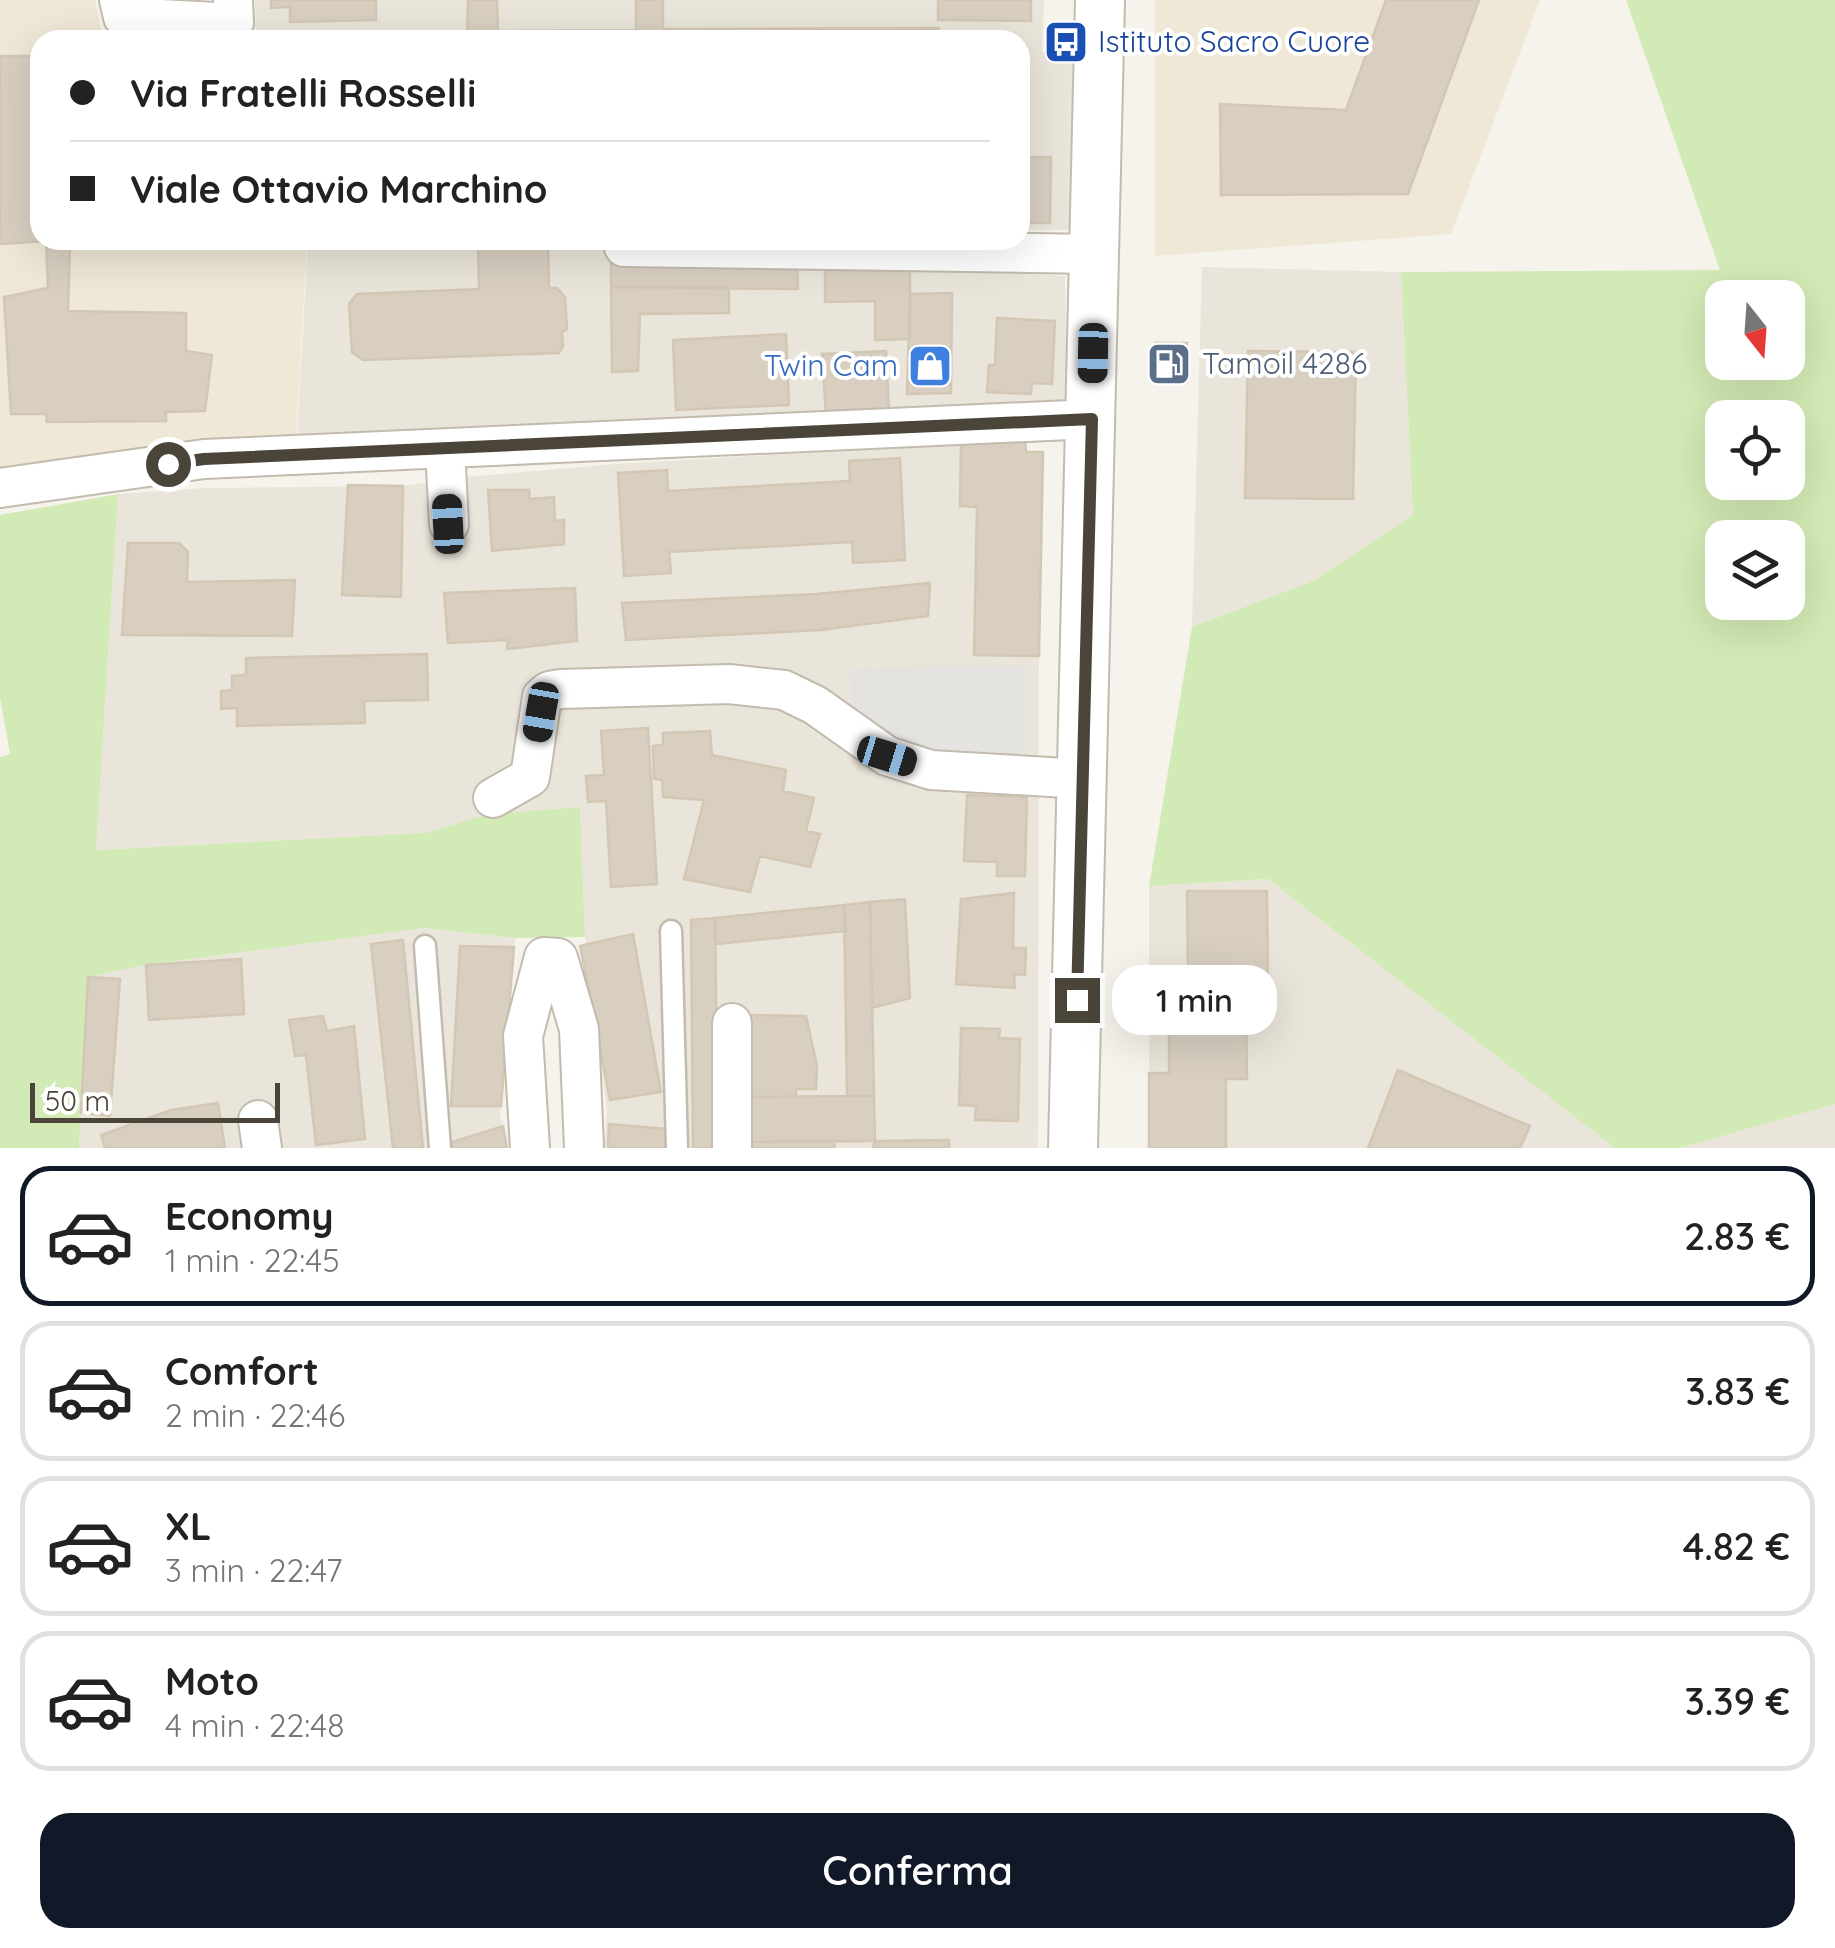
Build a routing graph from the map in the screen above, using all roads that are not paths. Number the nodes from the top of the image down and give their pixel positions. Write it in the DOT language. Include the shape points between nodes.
graph roads {
  1 [pos="119,0"];
  2 [pos="234,0"];
  3 [pos="1100,0"];
  4 [pos="826,250"];
  5 [pos="1095,254"];
  6 [pos="1092,419"];
  7 [pos="445,448"];
  8 [pos="0,488"];
  9 [pos="448,524"];
  10 [pos="1082,780"];
  11 [pos="493,798"];
  12 [pos="672,930"];
  13 [pos="425,946"];
  14 [pos="732,1023"];
  15 [pos="440,1148"];
  16 [pos="530,1148"];
  17 [pos="584,1148"];
  18 [pos="677,1148"];
  19 [pos="732,1148"];
  20 [pos="1073,1148"];
  1 -- 2 [label="street" via="123,17 234,23"];
  3 -- 5 [label="street"];
  4 -- 5 [label="street"];
  5 -- 6 [label="street"];
  6 -- 7 [label="street"];
  6 -- 10 [label="street"];
  7 -- 8 [label="street" via="204,459"];
  7 -- 9 [label="street"];
  10 -- 11 [label="street" via="930,770 887,756 784,690 729,684 560,688 542,697 530,777"];
  10 -- 20 [label="street"];
  12 -- 18 [label="lane"];
  13 -- 15 [label="lane"];
  14 -- 19 [label="street"];
  16 -- 17 [label="street" via="523,1036 544,957 558,958 579,1030"];
}
